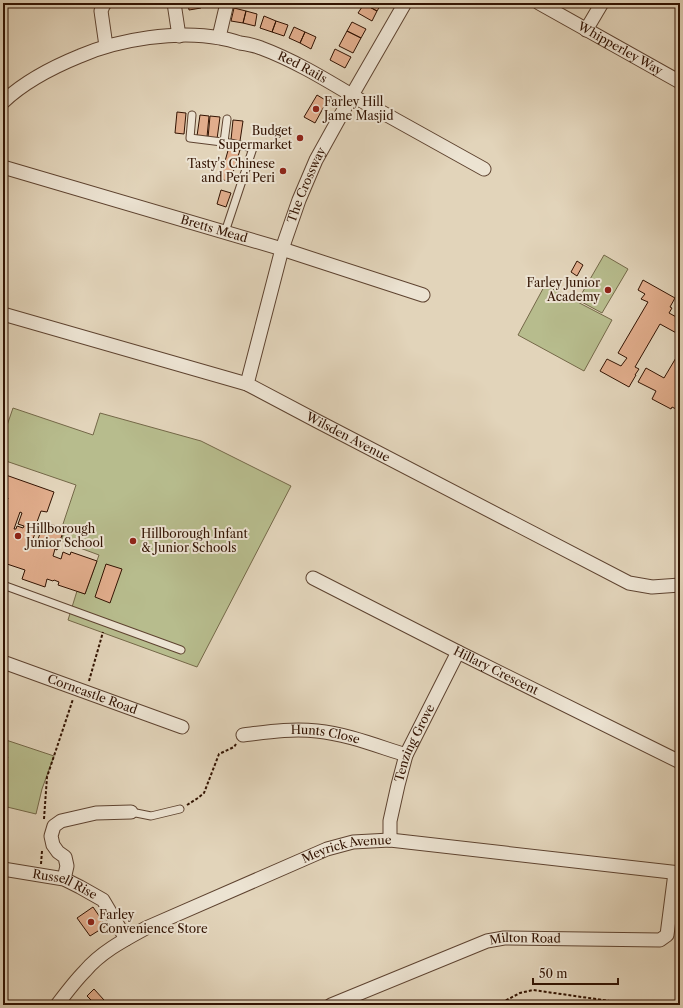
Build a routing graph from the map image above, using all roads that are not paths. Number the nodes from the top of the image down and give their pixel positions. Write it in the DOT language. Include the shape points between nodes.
graph roads {
  1 [pos="105,3"];
  2 [pos="174,3"];
  3 [pos="227,3"];
  4 [pos="405,3"];
  5 [pos="539,3"];
  6 [pos="602,3"];
  7 [pos="586,30"];
  8 [pos="179,36"];
  9 [pos="219,37"];
  10 [pos="106,46"];
  11 [pos="680,82"];
  12 [pos="352,95"];
  13 [pos="3,102"];
  14 [pos="192,115"];
  15 [pos="227,119"];
  16 [pos="224,142"];
  17 [pos="3,167"];
  18 [pos="484,169"];
  19 [pos="225,232"];
  20 [pos="282,249"];
  21 [pos="423,295"];
  22 [pos="3,314"];
  23 [pos="247,384"];
  24 [pos="313,578"];
  25 [pos="3,585"];
  26 [pos="680,585"];
  27 [pos="181,650"];
  28 [pos="458,652"];
  29 [pos="3,662"];
  30 [pos="182,727"];
  31 [pos="243,735"];
  32 [pos="406,755"];
  33 [pos="680,762"];
  34 [pos="180,809"];
  35 [pos="131,812"];
  36 [pos="390,840"];
  37 [pos="3,869"];
  38 [pos="677,873"];
  39 [pos="64,879"];
  40 [pos="126,939"];
  41 [pos="57,1005"];
  42 [pos="331,1005"];
  1 -- 10 [label="street" via="101,12"];
  2 -- 8 [label="street"];
  3 -- 9 [label="street"];
  4 -- 12 [label="street, The Crossway"];
  5 -- 7 [label="street, Whipperley Way"];
  6 -- 7 [label="street"];
  7 -- 11 [label="street, Whipperley Way"];
  8 -- 9 [label="street, Red Rails"];
  8 -- 10 [label="street, Red Rails" via="134,40"];
  9 -- 12 [label="street, Red Rails" via="260,47 295,63"];
  10 -- 13 [label="street, Red Rails" via="58,65 35,78"];
  12 -- 18 [label="street, Red Rails"];
  12 -- 20 [label="street, The Crossway" via="316,160"];
  14 -- 16 [label="lane" via="190,138"];
  15 -- 16 [label="lane"];
  16 -- 19 [label="lane" via="253,148"];
  17 -- 19 [label="street, Bretts Mead"];
  19 -- 20 [label="street, Bretts Mead"];
  20 -- 21 [label="street, Bretts Mead"];
  20 -- 23 [label="street, The Crossway"];
  22 -- 23 [label="street, Wilsden Avenue"];
  23 -- 26 [label="street, Wilsden Avenue" via="629,583 652,587"];
  24 -- 28 [label="street, Hillary Crescent"];
  25 -- 27 [label="lane"];
  28 -- 32 [label="street, Tenzing Grove"];
  28 -- 33 [label="street, Hillary Crescent"];
  29 -- 30 [label="street, Corncastle Road"];
  31 -- 32 [label="street, Hunts Close" via="292,730 316,731 351,738"];
  32 -- 36 [label="street, Tenzing Grove" via="390,821"];
  34 -- 35 [label="lane" via="151,816"];
  35 -- 39 [label="street" via="96,813 61,821 54,826 51,836 53,845 65,857 67,866"];
  36 -- 38 [label="street, Meyrick Avenue"];
  36 -- 40 [label="street, Meyrick Avenue" via="354,842 327,849"];
  37 -- 39 [label="street, Russell Rise"];
  38 -- 42 [label="street, Milton Road" via="667,935 660,940 504,938 487,941"];
  39 -- 40 [label="street, Russell Rise" via="103,900"];
  40 -- 41 [label="street, Meyrick Avenue" via="106,951 85,970"];
}
